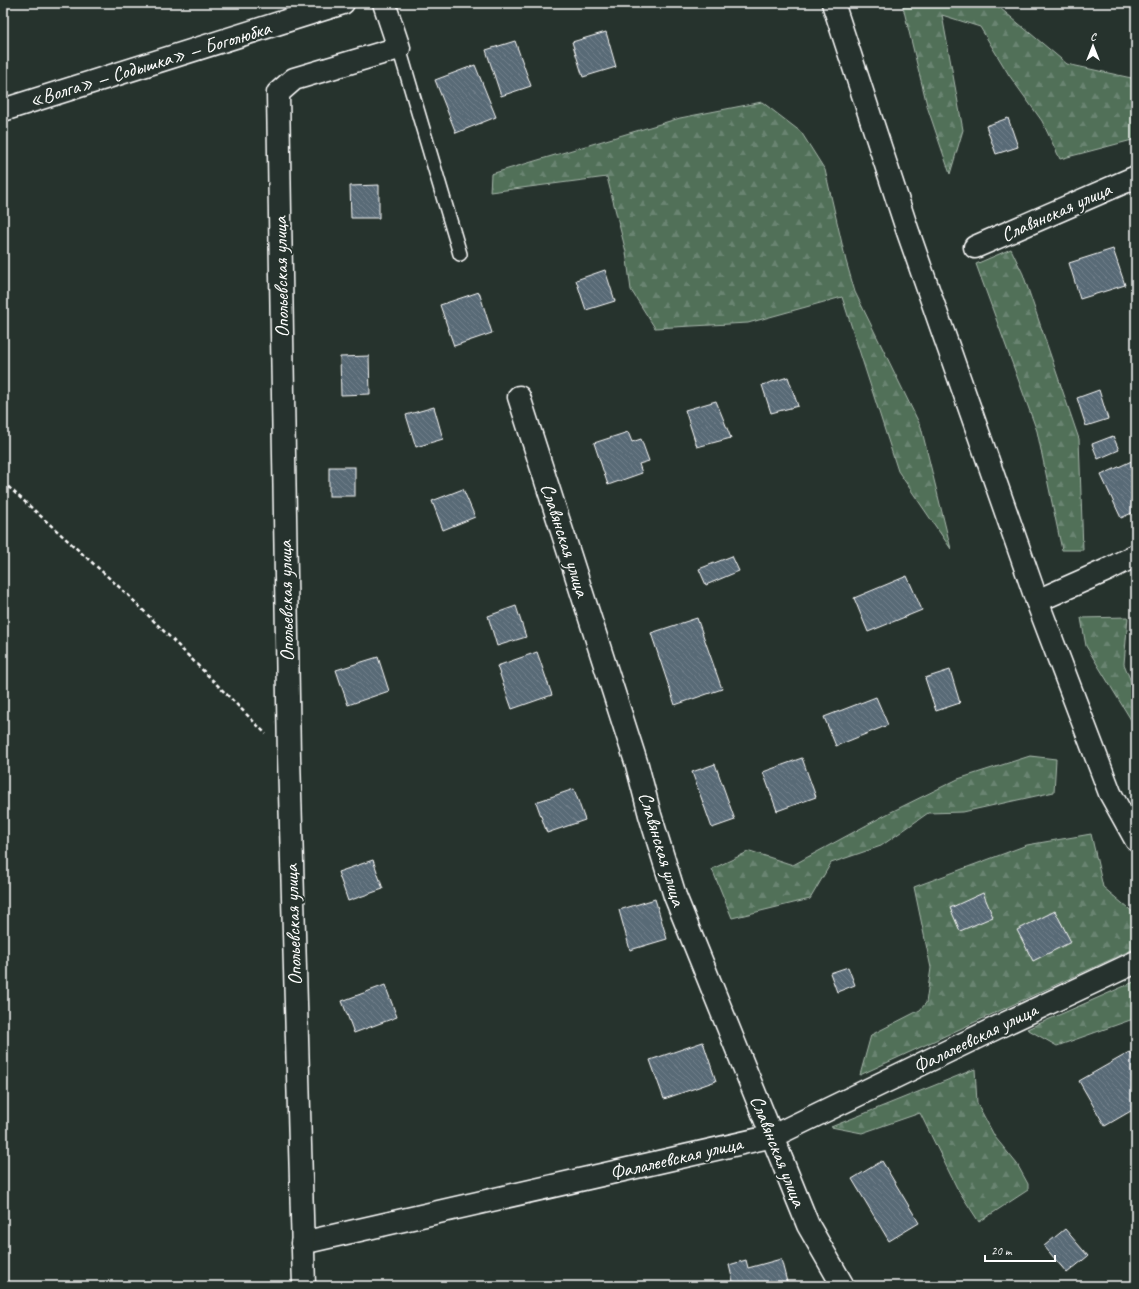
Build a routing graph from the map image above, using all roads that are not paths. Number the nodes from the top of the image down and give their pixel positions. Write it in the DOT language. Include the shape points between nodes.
graph roads {
  1 [pos="343,3"];
  2 [pos="384,3"];
  3 [pos="833,3"];
  4 [pos="399,48"];
  5 [pos="3,110"];
  6 [pos="1136,177"];
  7 [pos="976,247"];
  8 [pos="460,254"];
  9 [pos="519,397"];
  10 [pos="1136,555"];
  11 [pos="1037,601"];
  12 [pos="1136,840"];
  13 [pos="1136,962"];
  14 [pos="773,1136"];
  15 [pos="302,1243"];
  16 [pos="304,1286"];
  17 [pos="843,1286"];
  1 -- 5 [label="street, «Волга» — Содышка» — Боголюбка"];
  2 -- 4 [label="street"];
  3 -- 11 [label="street" via="907,229"];
  4 -- 8 [label="lane"];
  4 -- 15 [label="street, Опольевская улица" via="294,79 278,93 289,757"];
  6 -- 7 [label="street, Славянская улица"];
  9 -- 14 [label="street, Славянская улица" via="637,765 675,896"];
  10 -- 11 [label="street"];
  11 -- 12 [label="street" via="1110,794"];
  13 -- 14 [label="street, Фалалеевская улица"];
  14 -- 15 [label="street, Фалалеевская улица"];
  14 -- 17 [label="street, Славянская улица" via="808,1225"];
  15 -- 16 [label="street, Опольевская улица"];
}
